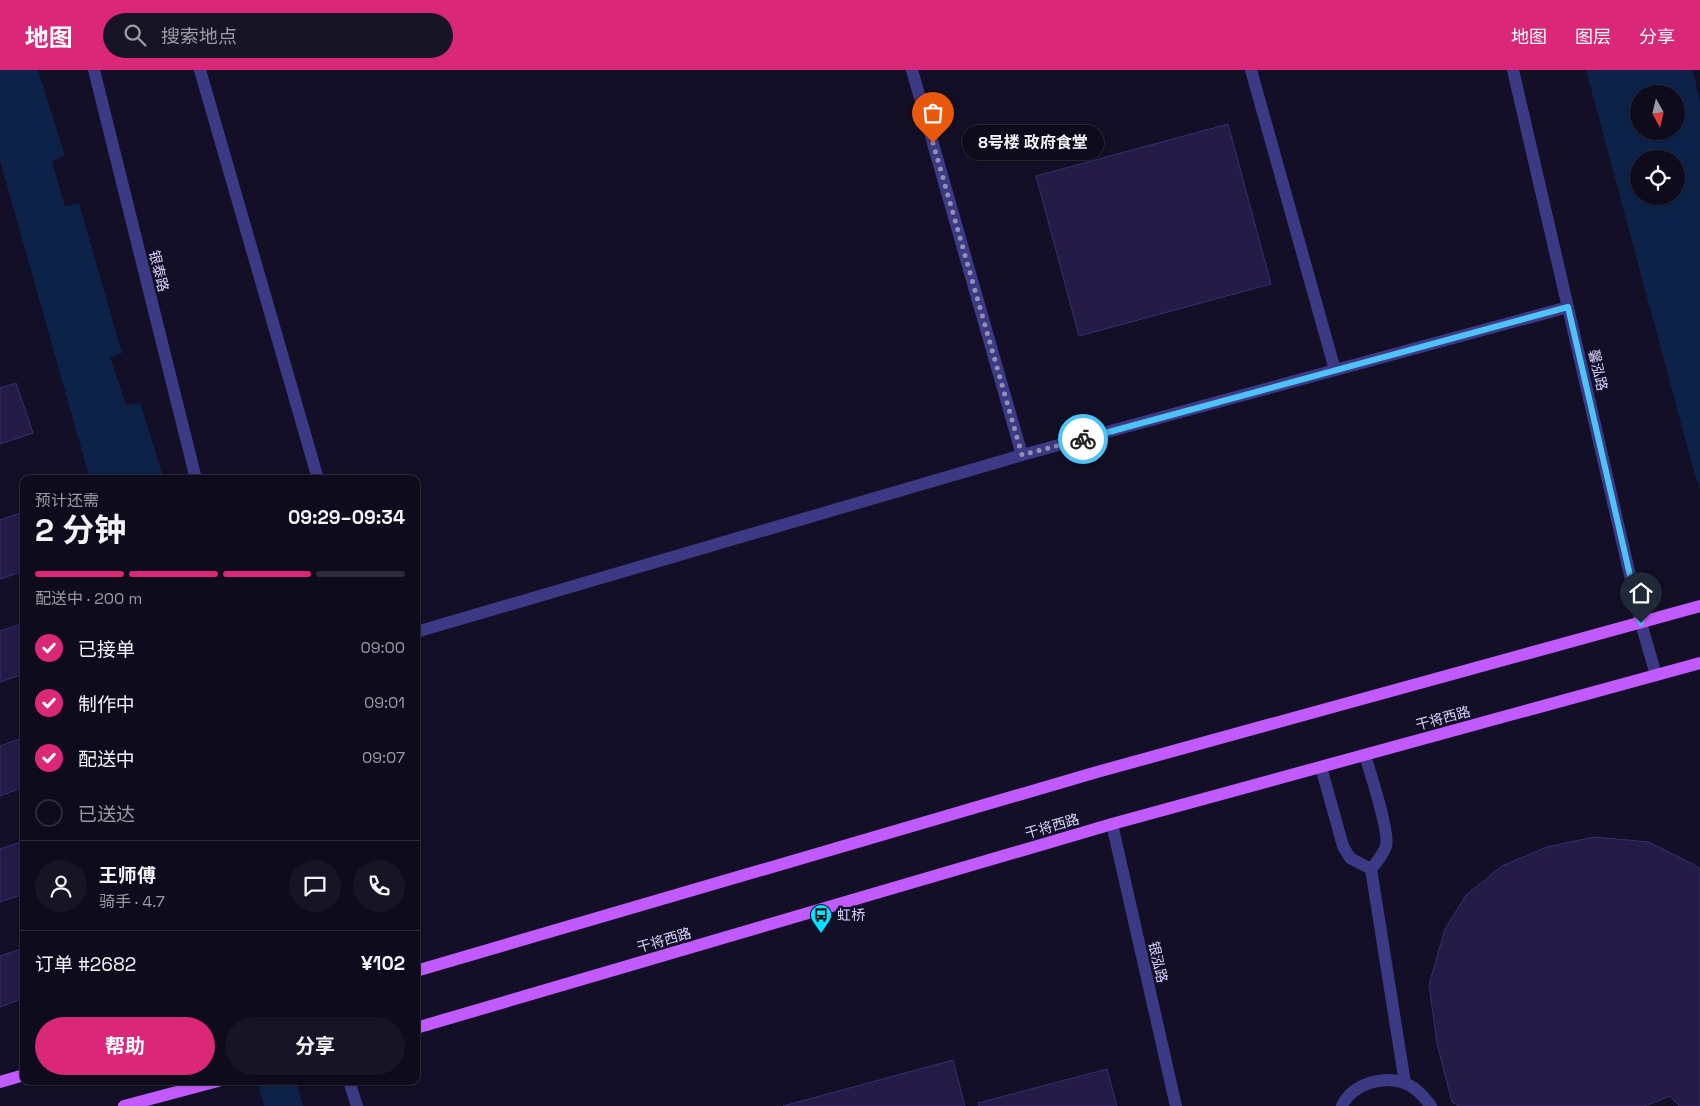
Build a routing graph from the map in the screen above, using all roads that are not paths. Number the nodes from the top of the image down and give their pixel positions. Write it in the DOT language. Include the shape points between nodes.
graph roads {
  1 [pos="94,70"];
  2 [pos="200,70"];
  3 [pos="912,70"];
  4 [pos="1250,70"];
  5 [pos="1513,70"];
  6 [pos="1568,307"];
  7 [pos="1335,370"];
  8 [pos="1022,455"];
  9 [pos="195,475"];
  10 [pos="317,475"];
  11 [pos="1700,606"];
  12 [pos="1641,623"];
  13 [pos="420,631"];
  14 [pos="1700,663"];
  15 [pos="1656,675"];
  16 [pos="1365,755"];
  17 [pos="1321,767"];
  18 [pos="1112,824"];
  19 [pos="1371,869"];
  20 [pos="420,970"];
  21 [pos="420,1027"];
  22 [pos="20,1076"];
  23 [pos="0,1082"];
  24 [pos="1405,1083"];
  25 [pos="203,1085"];
  26 [pos="350,1085"];
  27 [pos="124,1106"];
  28 [pos="357,1106"];
  29 [pos="1176,1106"];
  30 [pos="1342,1106"];
  31 [pos="1431,1106"];
  1 -- 9 [label="street, 银泰路"];
  2 -- 10 [label="street"];
  3 -- 8 [label="street"];
  4 -- 7 [label="street"];
  5 -- 6 [label="street, 馨泓路"];
  6 -- 7 [label="street"];
  6 -- 12 [label="street, 馨泓路"];
  7 -- 8 [label="street"];
  8 -- 13 [label="street"];
  11 -- 12 [label="main road"];
  12 -- 15 [label="street, 馨泓路"];
  12 -- 20 [label="main road" via="1097,772"];
  14 -- 15 [label="main road, 干将西路"];
  15 -- 16 [label="main road, 干将西路"];
  16 -- 17 [label="main road, 干将西路"];
  16 -- 19 [label="street" via="1386,831 1386,845"];
  17 -- 18 [label="main road, 干将西路"];
  17 -- 19 [label="street" via="1343,846 1350,858"];
  18 -- 21 [label="main road, 干将西路"];
  18 -- 29 [label="street, 银泓路"];
  19 -- 24 [label="street"];
  22 -- 23 [label="main road"];
  24 -- 30 [label="street" via="1388,1079 1371,1082 1356,1090"];
  24 -- 31 [label="street" via="1420,1092"];
  25 -- 27 [label="main road"];
  26 -- 28 [label="street"];
}
